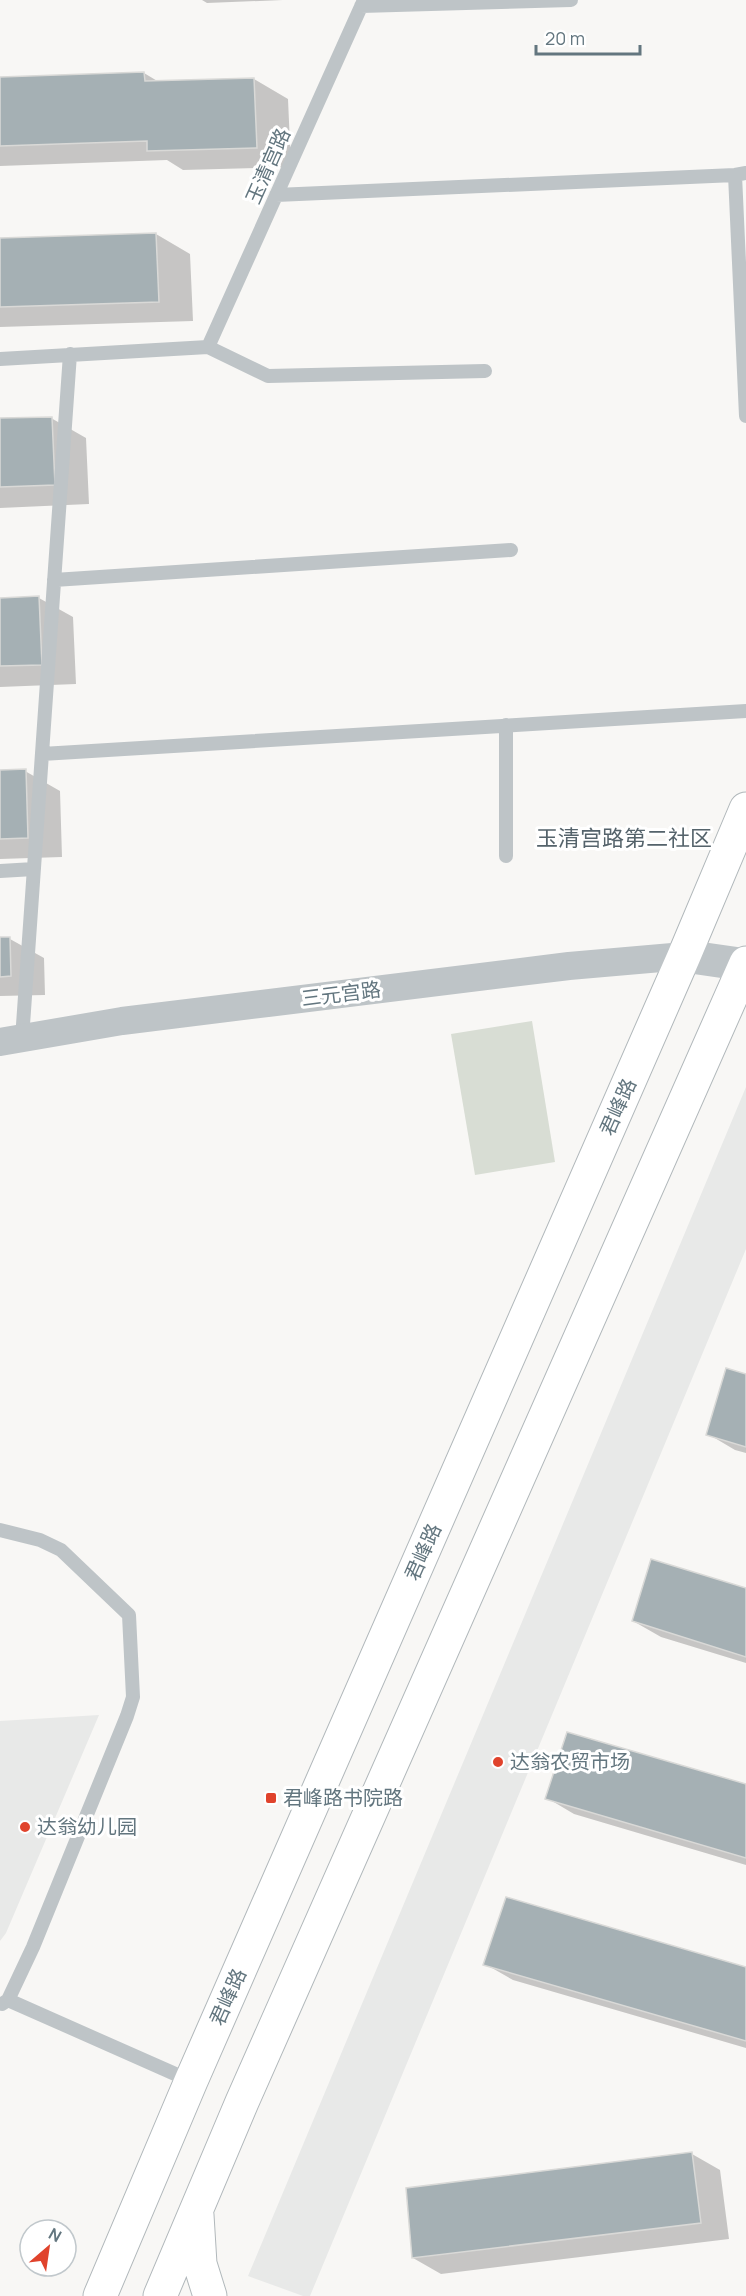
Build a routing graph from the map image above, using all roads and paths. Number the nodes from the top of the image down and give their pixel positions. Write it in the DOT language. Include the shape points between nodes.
graph roads {
  1 [pos="571,0"];
  2 [pos="362,3"];
  3 [pos="741,174"];
  4 [pos="276,195"];
  5 [pos="208,347"];
  6 [pos="70,354"];
  7 [pos="0,359"];
  8 [pos="486,371"];
  9 [pos="746,416"];
  10 [pos="511,550"];
  11 [pos="54,580"];
  12 [pos="746,711"];
  13 [pos="506,725"];
  14 [pos="42,754"];
  15 [pos="746,809"];
  16 [pos="506,856"];
  17 [pos="34,869"];
  18 [pos="0,871"];
  19 [pos="684,956"];
  20 [pos="746,965"];
  21 [pos="11,1040"];
  22 [pos="0,1530"];
  23 [pos="4,2003"];
  24 [pos="191,2081"];
  25 [pos="197,2208"];
  26 [pos="100,2296"];
  27 [pos="159,2296"];
  28 [pos="210,2296"];
  1 -- 2 [label="lane"];
  2 -- 4 [label="lane, 玉清宫路"];
  3 -- 4 [label="lane"];
  3 -- 9 [label="lane"];
  4 -- 5 [label="lane, 玉清宫路"];
  5 -- 6 [label="lane"];
  5 -- 8 [label="lane" via="268,376"];
  6 -- 7 [label="lane"];
  6 -- 11 [label="lane"];
  10 -- 11 [label="lane"];
  11 -- 14 [label="lane"];
  12 -- 13 [label="lane"];
  13 -- 14 [label="lane"];
  13 -- 16 [label="lane"];
  14 -- 17 [label="lane"];
  15 -- 19 [label="main road, 君峰路"];
  17 -- 18 [label="lane"];
  17 -- 21 [label="lane"];
  19 -- 20 [label="street"];
  19 -- 21 [label="street, 三元宫路" via="134,1020"];
  19 -- 24 [label="main road, 君峰路"];
  20 -- 25 [label="main road"];
  22 -- 23 [label="lane" via="61,1550 129,1615 133,1697 33,1947"];
  23 -- 24 [label="lane"];
  24 -- 26 [label="main road, 君峰路"];
  25 -- 27 [label="main road"];
  25 -- 28 [label="main road" via="200,2264"];
}
